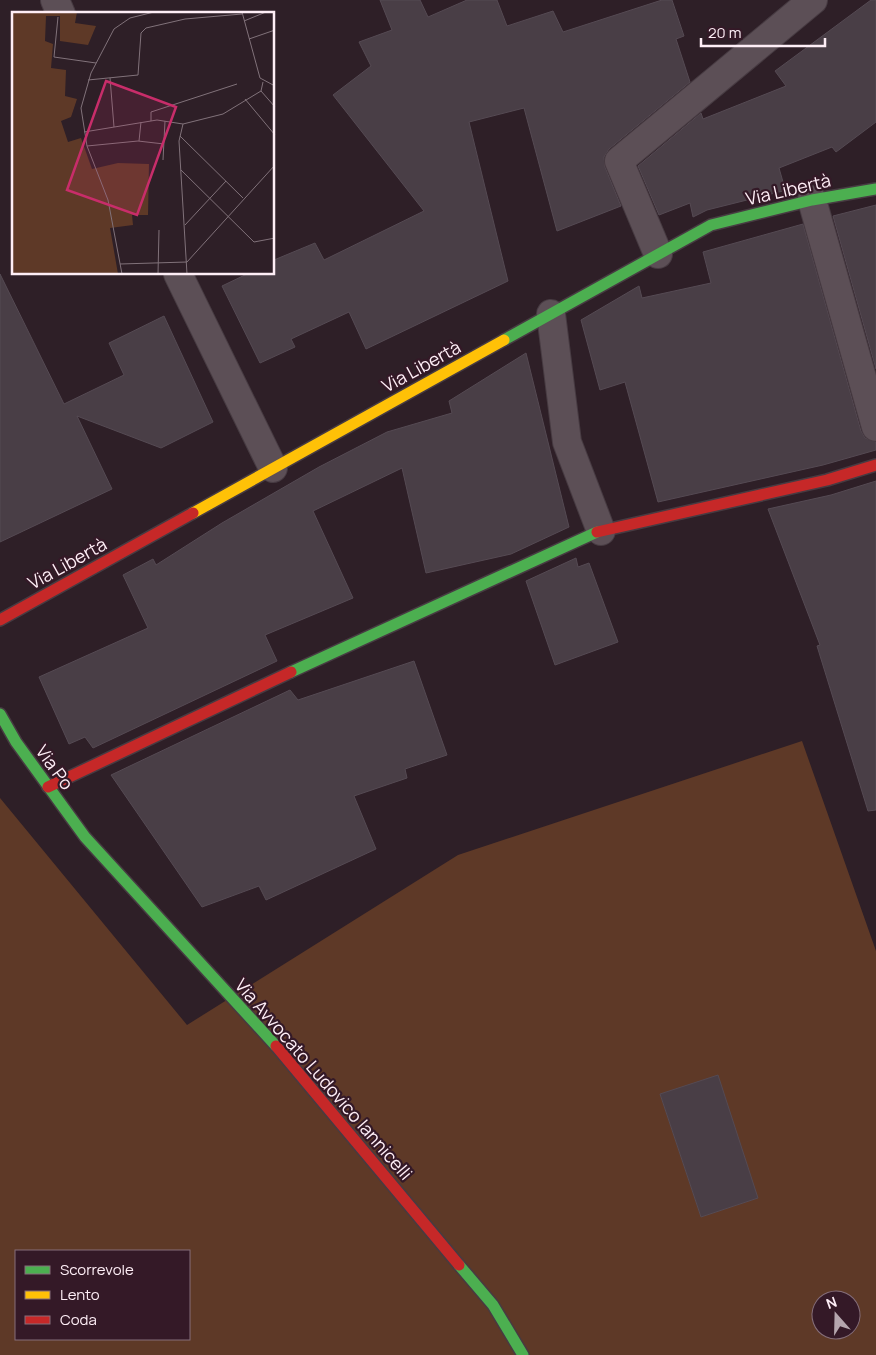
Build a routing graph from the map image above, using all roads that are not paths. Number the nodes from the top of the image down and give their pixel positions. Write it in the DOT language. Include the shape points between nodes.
graph roads {
  1 [pos="55,0"];
  2 [pos="813,0"];
  3 [pos="60,12"];
  4 [pos="876,190"];
  5 [pos="812,200"];
  6 [pos="658,254"];
  7 [pos="178,275"];
  8 [pos="551,314"];
  9 [pos="876,427"];
  10 [pos="876,465"];
  11 [pos="272,468"];
  12 [pos="601,531"];
  13 [pos="0,620"];
  14 [pos="0,714"];
  15 [pos="48,787"];
  16 [pos="85,838"];
  17 [pos="523,1355"];
  1 -- 3 [label="street"];
  2 -- 6 [label="street" via="619,161"];
  4 -- 5 [label="street, Via Libertà"];
  5 -- 6 [label="street, Via Libertà" via="712,225"];
  5 -- 9 [label="street"];
  6 -- 8 [label="street, Via Libertà"];
  7 -- 11 [label="street"];
  8 -- 11 [label="street, Via Libertà"];
  8 -- 12 [label="street" via="567,442"];
  10 -- 12 [label="street" via="827,480"];
  11 -- 13 [label="street, Via Libertà"];
  12 -- 15 [label="street" via="348,645"];
  14 -- 15 [label="street, Via Po"];
  15 -- 16 [label="street, Via Po"];
  16 -- 17 [label="street, Via Avvocato Ludovico Iannicelli" via="292,1064 493,1304"];
}
